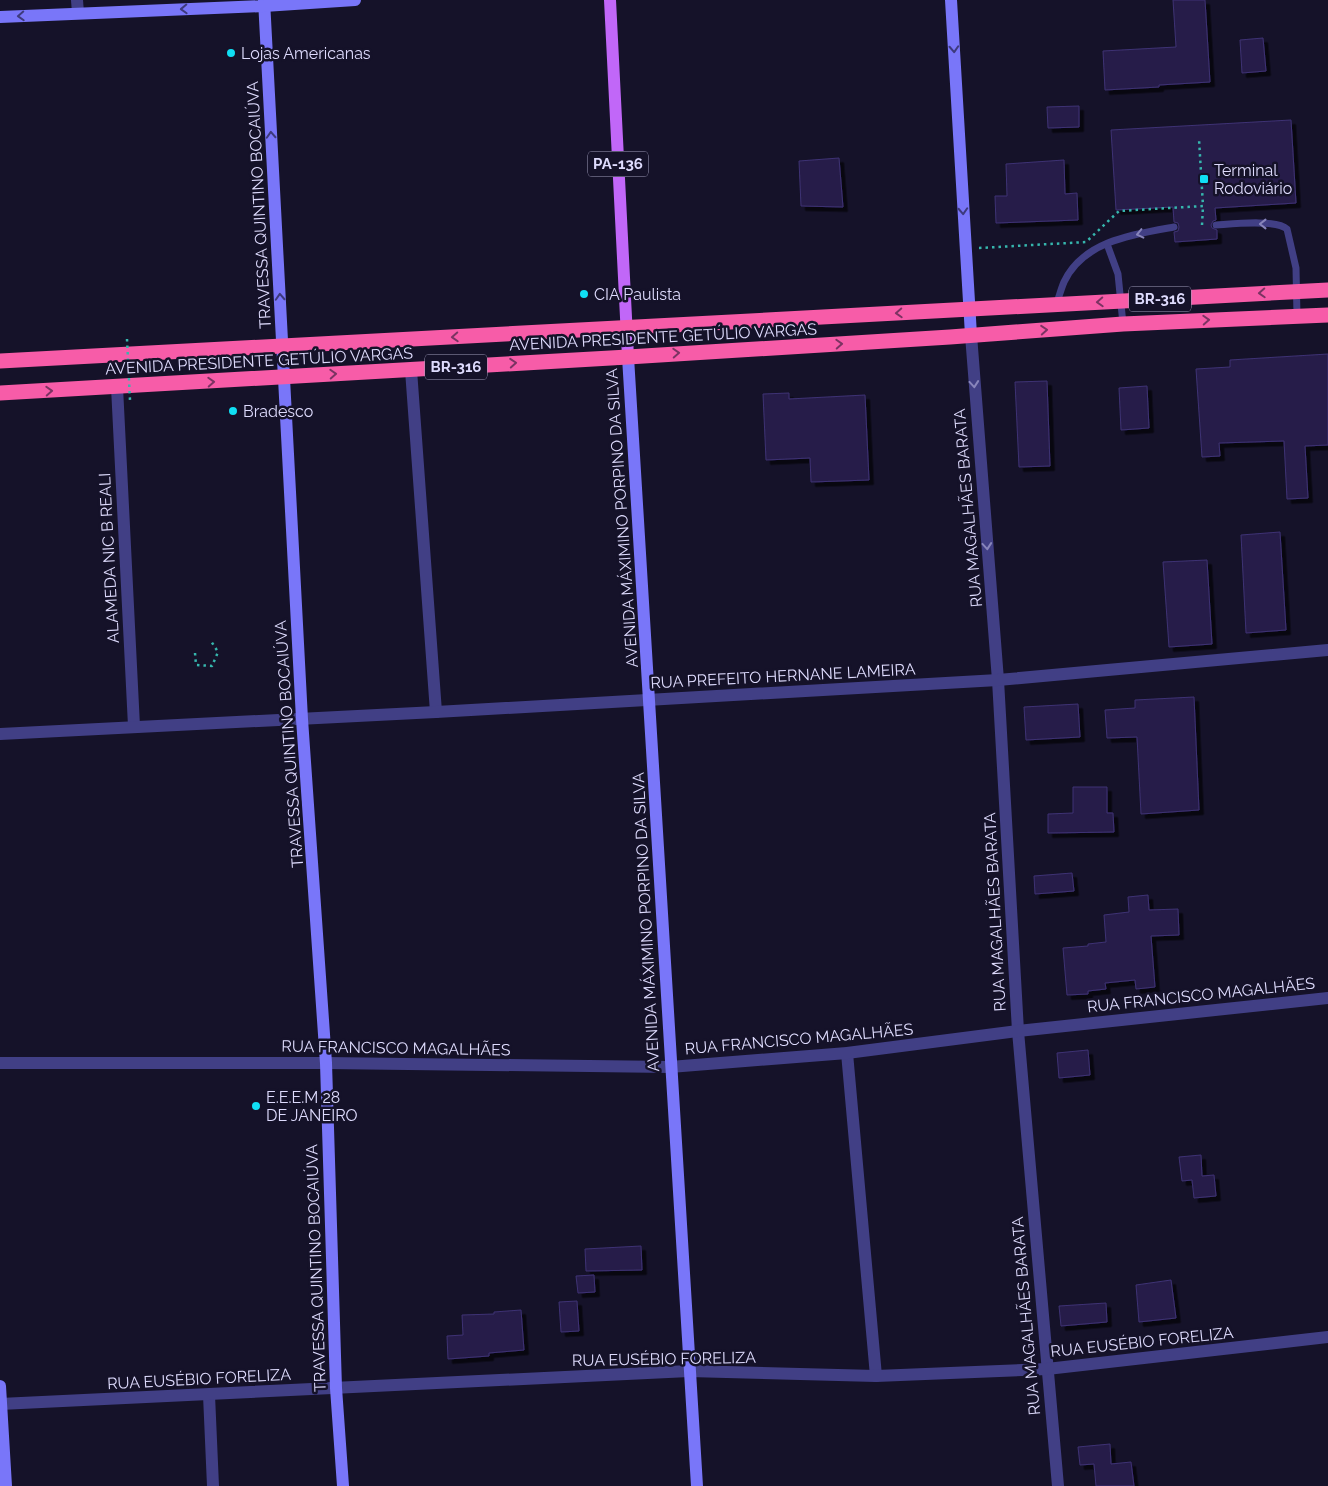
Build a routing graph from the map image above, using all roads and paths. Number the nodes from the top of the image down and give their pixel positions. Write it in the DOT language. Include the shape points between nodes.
graph roads {
  1 [pos="355,0"];
  2 [pos="610,0"];
  3 [pos="951,0"];
  4 [pos="264,3"];
  5 [pos="77,6"];
  6 [pos="0,17"];
  7 [pos="1200,139"];
  8 [pos="1203,206"];
  9 [pos="1202,225"];
  10 [pos="1216,225"];
  11 [pos="1174,227"];
  12 [pos="1107,244"];
  13 [pos="965,248"];
  14 [pos="1328,290"];
  15 [pos="1296,291"];
  16 [pos="1121,301"];
  17 [pos="1056,304"];
  18 [pos="969,309"];
  19 [pos="1328,315"];
  20 [pos="1297,316"];
  21 [pos="1123,324"];
  22 [pos="626,327"];
  23 [pos="971,336"];
  24 [pos="127,339"];
  25 [pos="282,346"];
  26 [pos="628,357"];
  27 [pos="0,360"];
  28 [pos="412,370"];
  29 [pos="284,377"];
  30 [pos="117,387"];
  31 [pos="0,393"];
  32 [pos="130,400"];
  33 [pos="210,642"];
  34 [pos="1328,650"];
  35 [pos="196,654"];
  36 [pos="998,680"];
  37 [pos="650,700"];
  38 [pos="436,712"];
  39 [pos="302,719"];
  40 [pos="134,726"];
  41 [pos="0,734"];
  42 [pos="1328,998"];
  43 [pos="1018,1031"];
  44 [pos="847,1053"];
  45 [pos="0,1063"];
  46 [pos="326,1063"];
  47 [pos="670,1067"];
  48 [pos="1328,1337"];
  49 [pos="1047,1369"];
  50 [pos="689,1371"];
  51 [pos="876,1376"];
  52 [pos="0,1386"];
  53 [pos="336,1388"];
  54 [pos="209,1395"];
  55 [pos="1,1404"];
  56 [pos="6,1486"];
  57 [pos="213,1486"];
  58 [pos="343,1486"];
  59 [pos="697,1486"];
  60 [pos="1058,1486"];
  1 -- 4 [label="street"];
  2 -- 22 [label="main road, PA-136"];
  3 -- 13 [label="street, one-way"];
  4 -- 5 [label="street, one-way"];
  25 -- 4 [label="street, TRAVESSA QUINTINO BOCAIÚVA, one-way"];
  5 -- 6 [label="street, one-way"];
  7 -- 8 [label="path"];
  8 -- 9 [label="path"];
  8 -- 13 [label="path" via="1119,211 1086,242"];
  15 -- 10 [label="lane, one-way" via="1296,268 1284,226"];
  11 -- 12 [label="lane, one-way"];
  12 -- 16 [label="lane" via="1118,274"];
  12 -- 17 [label="lane" via="1086,254 1074,267 1064,281"];
  13 -- 18 [label="street"];
  14 -- 15 [label="highway, AVENIDA PRESIDENTE GETÚLIO VARGAS / BR-316"];
  15 -- 16 [label="highway, AVENIDA PRESIDENTE GETÚLIO VARGAS / BR-316, one-way"];
  15 -- 20 [label="lane"];
  16 -- 17 [label="highway, AVENIDA PRESIDENTE GETÚLIO VARGAS / BR-316, one-way"];
  16 -- 21 [label="lane"];
  17 -- 18 [label="highway, AVENIDA PRESIDENTE GETÚLIO VARGAS / BR-316"];
  18 -- 22 [label="highway, AVENIDA PRESIDENTE GETÚLIO VARGAS / BR-316, one-way"];
  18 -- 23 [label="street"];
  19 -- 20 [label="highway, AVENIDA PRESIDENTE GETÚLIO VARGAS / BR-316"];
  21 -- 20 [label="highway, AVENIDA PRESIDENTE GETÚLIO VARGAS / BR-316, one-way"];
  23 -- 21 [label="highway, AVENIDA PRESIDENTE GETÚLIO VARGAS / BR-316, one-way"];
  22 -- 25 [label="highway, AVENIDA PRESIDENTE GETÚLIO VARGAS / BR-316, one-way"];
  22 -- 26 [label="main road, PA-136"];
  26 -- 23 [label="highway, AVENIDA PRESIDENTE GETÚLIO VARGAS / BR-316, one-way"];
  23 -- 36 [label="street, RUA MAGALHÃES BARATA, one-way"];
  24 -- 32 [label="path, bridge"];
  25 -- 27 [label="highway, AVENIDA PRESIDENTE GETÚLIO VARGAS / BR-316"];
  25 -- 29 [label="street, TRAVESSA QUINTINO BOCAIÚVA"];
  28 -- 26 [label="highway, AVENIDA PRESIDENTE GETÚLIO VARGAS / BR-316, one-way"];
  26 -- 37 [label="street, AVENIDA MÁXIMINO PORPINO DA SILVA"];
  29 -- 28 [label="highway, AVENIDA PRESIDENTE GETÚLIO VARGAS / BR-316, one-way"];
  28 -- 38 [label="street"];
  30 -- 29 [label="highway, AVENIDA PRESIDENTE GETÚLIO VARGAS / BR-316, one-way"];
  29 -- 39 [label="street, TRAVESSA QUINTINO BOCAIÚVA"];
  31 -- 30 [label="highway, AVENIDA PRESIDENTE GETÚLIO VARGAS / BR-316, one-way"];
  30 -- 40 [label="street, ALAMEDA NIC B REALI"];
  33 -- 35 [label="path" via="218,652 212,666 196,665"];
  34 -- 36 [label="street, RUA PREFEITO HERNANE LAMEIRA"];
  36 -- 37 [label="street, RUA PREFEITO HERNANE LAMEIRA"];
  36 -- 43 [label="street, RUA MAGALHÃES BARATA"];
  37 -- 38 [label="street, RUA PREFEITO HERNANE LAMEIRA"];
  37 -- 47 [label="street, AVENIDA MÁXIMINO PORPINO DA SILVA"];
  38 -- 39 [label="street, RUA PREFEITO HERNANE LAMEIRA"];
  39 -- 40 [label="street, RUA PREFEITO HERNANE LAMEIRA"];
  39 -- 46 [label="street, TRAVESSA QUINTINO BOCAIÚVA"];
  40 -- 41 [label="street, RUA PREFEITO HERNANE LAMEIRA"];
  42 -- 43 [label="street, RUA FRANCISCO MAGALHÃES"];
  43 -- 44 [label="street, RUA FRANCISCO MAGALHÃES"];
  43 -- 49 [label="street, RUA MAGALHÃES BARATA"];
  44 -- 47 [label="street, RUA FRANCISCO MAGALHÃES"];
  44 -- 51 [label="street"];
  45 -- 46 [label="street, RUA FRANCISCO MAGALHÃES"];
  46 -- 47 [label="street, RUA FRANCISCO MAGALHÃES"];
  46 -- 53 [label="street, TRAVESSA QUINTINO BOCAIÚVA"];
  47 -- 50 [label="street, AVENIDA MÁXIMINO PORPINO DA SILVA"];
  48 -- 49 [label="street, RUA EUSÉBIO FORELIZA"];
  49 -- 51 [label="street, RUA EUSÉBIO FORELIZA"];
  49 -- 60 [label="street, RUA MAGALHÃES BARATA"];
  50 -- 51 [label="street, RUA EUSÉBIO FORELIZA"];
  50 -- 53 [label="street, RUA EUSÉBIO FORELIZA"];
  50 -- 59 [label="street, AVENIDA MÁXIMINO PORPINO DA SILVA"];
  52 -- 55 [label="street"];
  53 -- 54 [label="street, RUA EUSÉBIO FORELIZA"];
  53 -- 58 [label="street, TRAVESSA QUINTINO BOCAIÚVA"];
  54 -- 55 [label="street, RUA EUSÉBIO FORELIZA"];
  54 -- 57 [label="street"];
  55 -- 56 [label="street"];
}
